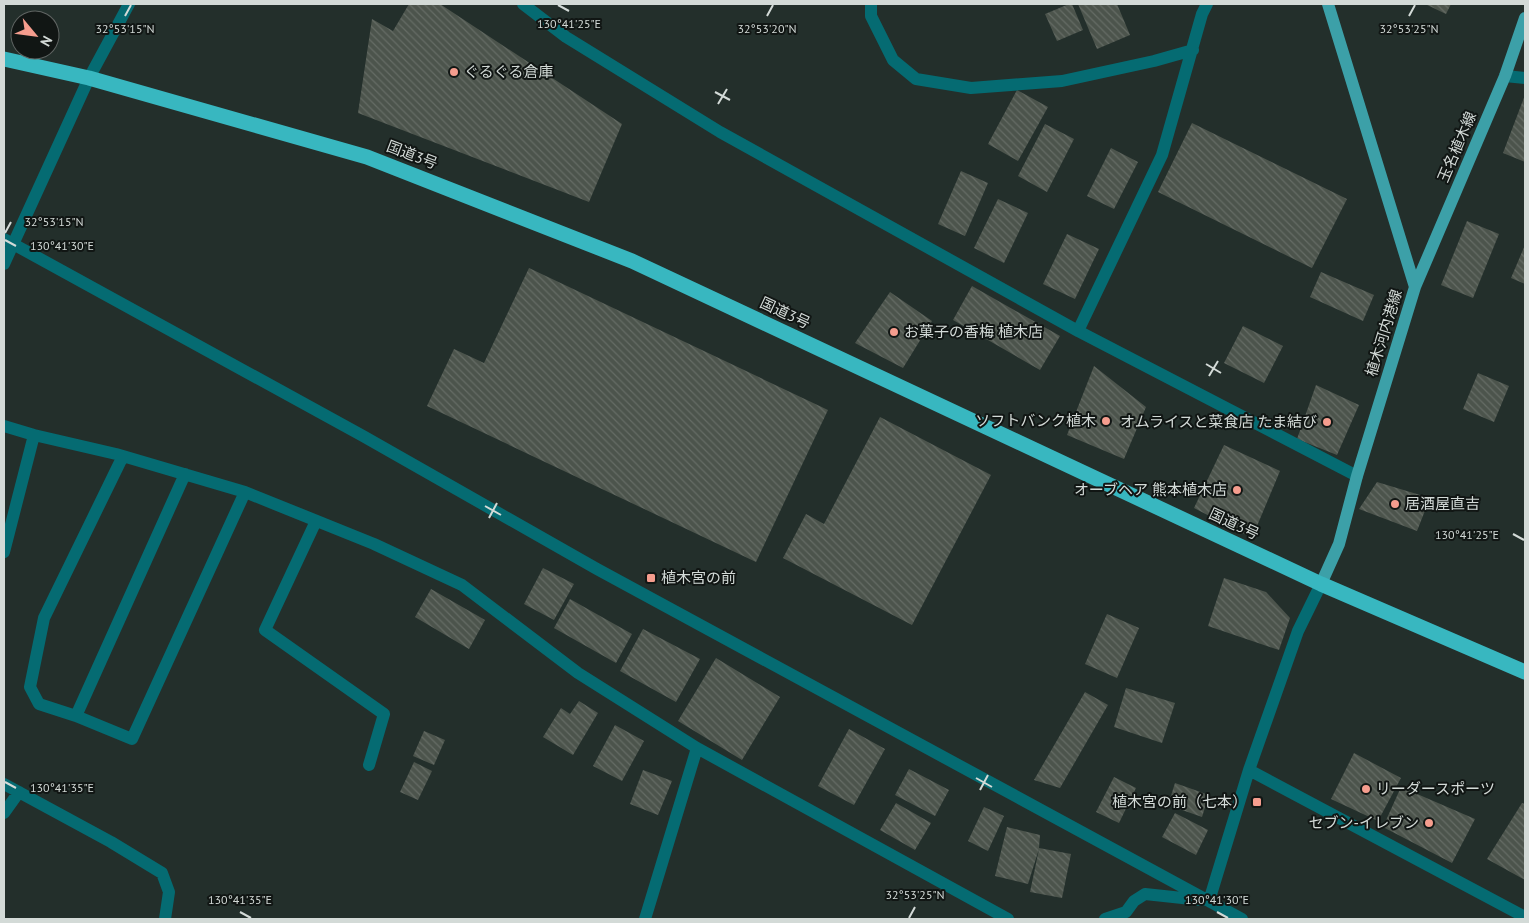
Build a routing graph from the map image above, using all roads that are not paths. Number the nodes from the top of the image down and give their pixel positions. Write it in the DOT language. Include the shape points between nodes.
graph roads {
  1 [pos="129,4"];
  2 [pos="523,4"];
  3 [pos="871,4"];
  4 [pos="1207,4"];
  5 [pos="1328,4"];
  6 [pos="1525,18"];
  7 [pos="1192,50"];
  8 [pos="4,58"];
  9 [pos="1505,76"];
  10 [pos="89,78"];
  11 [pos="1525,78"];
  12 [pos="9,242"];
  13 [pos="4,264"];
  14 [pos="1415,287"];
  15 [pos="1078,331"];
  16 [pos="4,426"];
  17 [pos="34,436"];
  18 [pos="123,456"];
  19 [pos="185,474"];
  20 [pos="1357,476"];
  21 [pos="245,492"];
  22 [pos="316,521"];
  23 [pos="4,552"];
  24 [pos="1321,584"];
  25 [pos="1525,672"];
  26 [pos="76,716"];
  27 [pos="697,748"];
  28 [pos="369,765"];
  29 [pos="1249,770"];
  30 [pos="4,784"];
  31 [pos="20,792"];
  32 [pos="4,813"];
  33 [pos="1209,900"];
  34 [pos="1525,917"];
  35 [pos="165,919"];
  36 [pos="645,919"];
  37 [pos="1008,919"];
  38 [pos="1105,919"];
  39 [pos="1242,919"];
  1 -- 10 [label="street"];
  2 -- 15 [label="street" via="566,37 720,132"];
  3 -- 7 [label="street" via="871,16 893,60 916,78 971,88 1062,82 1154,62"];
  4 -- 7 [label="street"];
  5 -- 14 [label="main road, 植木河内港線"];
  6 -- 9 [label="main road, 玉名植木線"];
  7 -- 15 [label="street" via="1162,155"];
  8 -- 10 [label="highway, 国道3号"];
  9 -- 11 [label="street"];
  9 -- 14 [label="main road, 玉名植木線"];
  10 -- 12 [label="street"];
  10 -- 24 [label="highway, 国道3号" via="367,156 632,260"];
  12 -- 13 [label="street"];
  12 -- 33 [label="street" via="363,436 606,574"];
  14 -- 20 [label="main road, 植木河内港線"];
  15 -- 20 [label="street"];
  16 -- 17 [label="street"];
  17 -- 18 [label="street"];
  17 -- 23 [label="street"];
  18 -- 19 [label="street"];
  18 -- 26 [label="street" via="44,618 30,687 39,704"];
  19 -- 21 [label="street"];
  19 -- 26 [label="street"];
  20 -- 24 [label="main road, 植木河内港線" via="1339,544"];
  21 -- 22 [label="street"];
  21 -- 26 [label="street" via="132,739"];
  22 -- 27 [label="street" via="462,585 578,673"];
  22 -- 28 [label="street" via="265,630 384,714"];
  24 -- 25 [label="highway, 国道3号"];
  24 -- 29 [label="street" via="1298,631"];
  27 -- 36 [label="street"];
  27 -- 37 [label="street"];
  29 -- 33 [label="street"];
  29 -- 34 [label="street"];
  30 -- 31 [label="street"];
  31 -- 32 [label="street"];
  31 -- 35 [label="street" via="162,873 169,892"];
  33 -- 38 [label="street" via="1145,894 1126,912"];
  33 -- 39 [label="street"];
}
